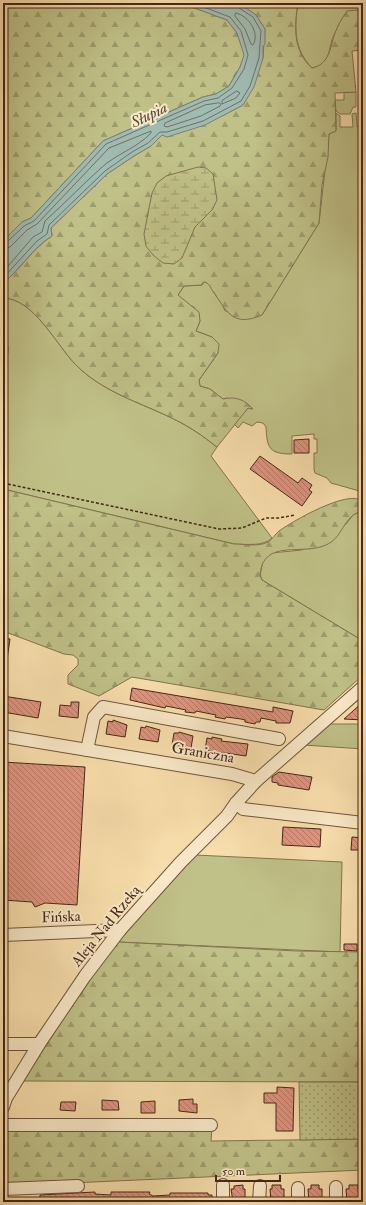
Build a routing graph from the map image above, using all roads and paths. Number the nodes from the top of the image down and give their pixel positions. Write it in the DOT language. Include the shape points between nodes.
graph roads {
  1 [pos="3,482"];
  2 [pos="295,514"];
  3 [pos="363,687"];
  4 [pos="3,736"];
  5 [pos="279,739"];
  6 [pos="87,750"];
  7 [pos="256,781"];
  8 [pos="236,803"];
  9 [pos="363,823"];
  10 [pos="120,930"];
  11 [pos="3,934"];
  12 [pos="3,1044"];
  13 [pos="39,1044"];
  14 [pos="3,1107"];
  15 [pos="3,1124"];
  16 [pos="211,1124"];
  17 [pos="222,1185"];
  18 [pos="78,1186"];
  19 [pos="260,1186"];
  20 [pos="336,1187"];
  21 [pos="298,1188"];
  22 [pos="3,1189"];
  23 [pos="222,1202"];
  24 [pos="259,1202"];
  25 [pos="298,1202"];
  26 [pos="336,1202"];
  1 -- 2 [label="path" via="219,529 242,528 266,518"];
  3 -- 7 [label="street"];
  4 -- 6 [label="street, Graniczna"];
  5 -- 6 [label="street" via="103,707 94,717"];
  6 -- 7 [label="street, Graniczna" via="232,774"];
  7 -- 8 [label="street, Aleja Nad Rzeką"];
  8 -- 9 [label="street" via="243,809"];
  8 -- 10 [label="street, Aleja Nad Rzeką" via="227,816 181,862"];
  10 -- 11 [label="street, Fińska"];
  10 -- 13 [label="street, Aleja Nad Rzeką"];
  12 -- 13 [label="street"];
  13 -- 14 [label="street, Aleja Nad Rzeką"];
  15 -- 16 [label="street"];
  17 -- 23 [label="street"];
  18 -- 22 [label="street"];
  19 -- 24 [label="street"];
  20 -- 26 [label="street"];
  21 -- 25 [label="street"];
}
